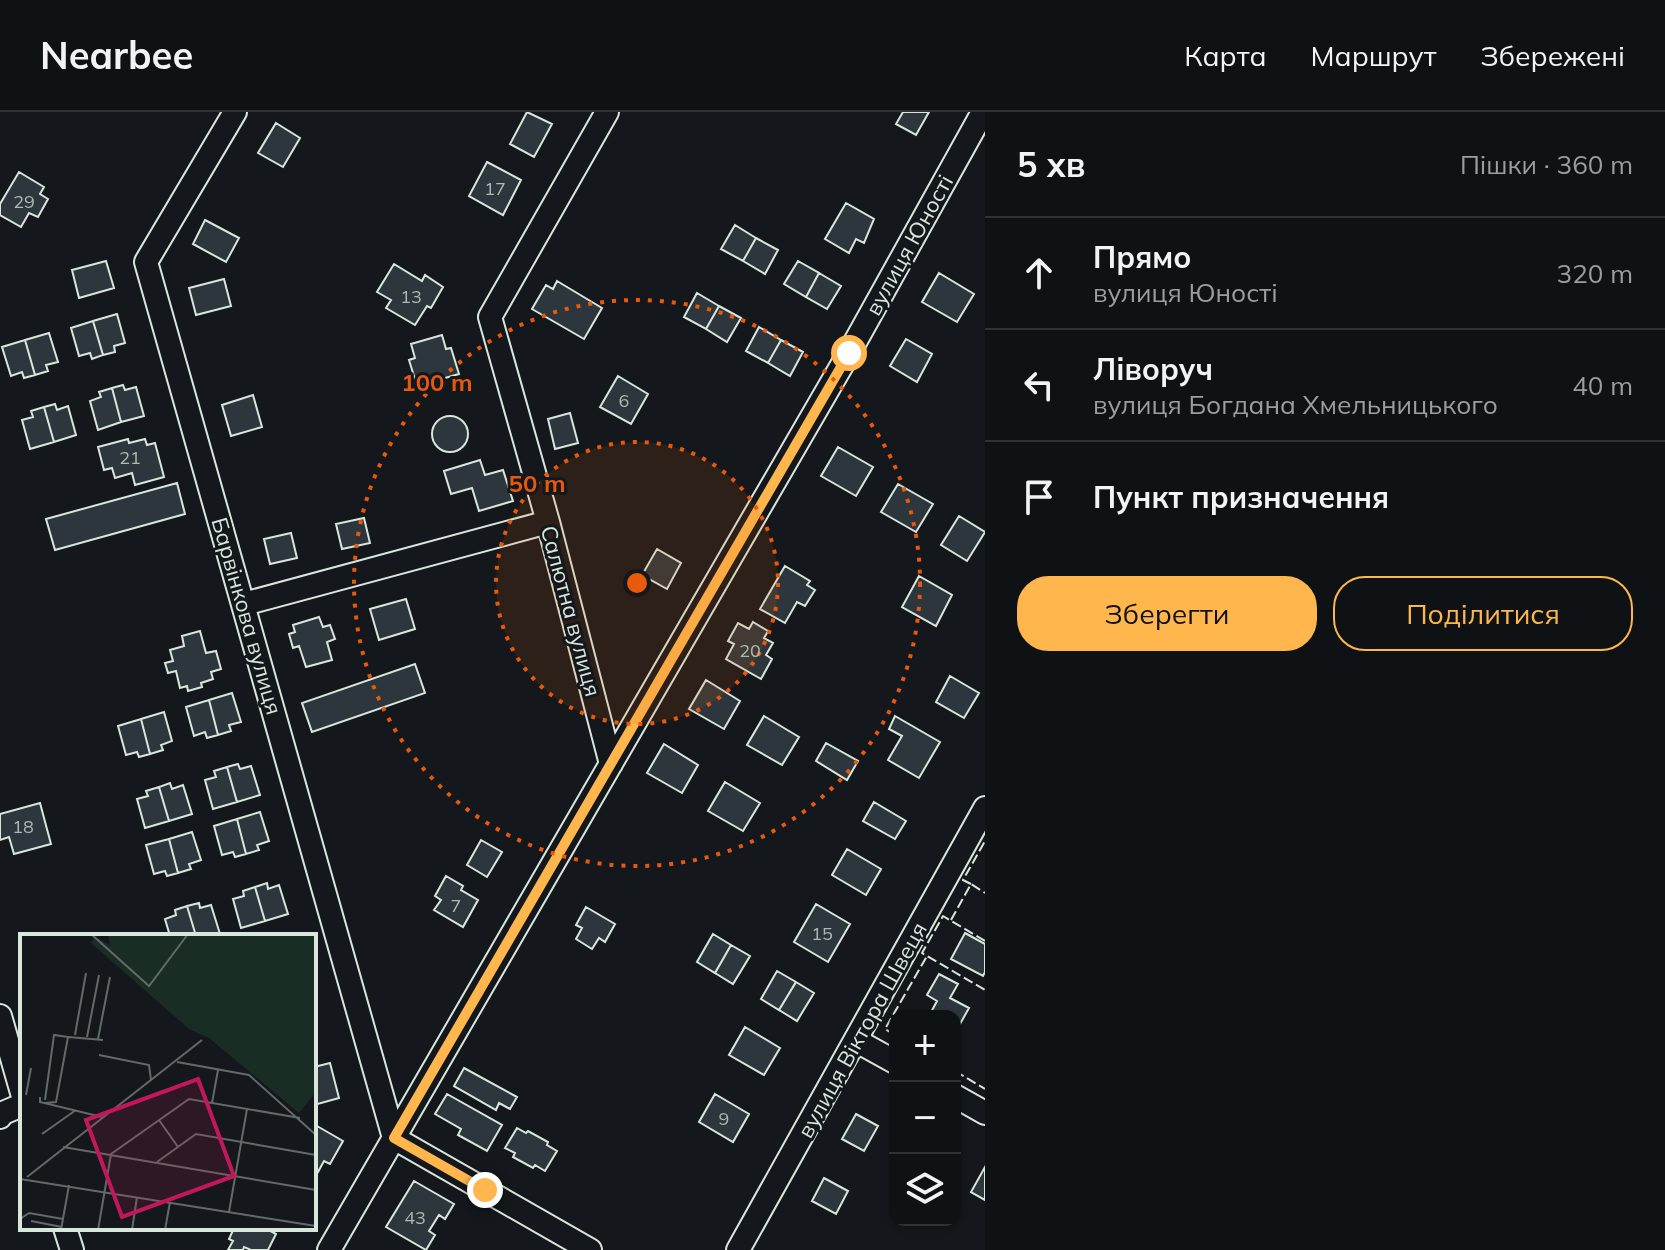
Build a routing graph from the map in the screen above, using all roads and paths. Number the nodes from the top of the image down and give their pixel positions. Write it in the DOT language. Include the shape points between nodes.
graph roads {
  1 [pos="235,112"];
  2 [pos="607,112"];
  3 [pos="983,112"];
  4 [pos="548,522"];
  5 [pos="244,604"];
  6 [pos="611,764"];
  7 [pos="985,808"];
  8 [pos="0,1016"];
  9 [pos="857,1041"];
  10 [pos="889,1059"];
  11 [pos="20,1086"];
  12 [pos="961,1099"];
  13 [pos="20,1106"];
  14 [pos="985,1113"];
  15 [pos="0,1117"];
  16 [pos="394,1138"];
  17 [pos="66,1230"];
  18 [pos="72,1250"];
  19 [pos="329,1250"];
  20 [pos="590,1250"];
  21 [pos="738,1250"];
  1 -- 5 [label="street, Барвінкова вулиця" via="146,262"];
  2 -- 4 [label="street, Салютна вулиця" via="490,317"];
  3 -- 6 [label="street, вулиця Юності"];
  4 -- 5 [label="street"];
  4 -- 6 [label="street, Салютна вулиця"];
  5 -- 16 [label="street, Барвінкова вулиця"];
  6 -- 16 [label="street, вулиця Юності"];
  7 -- 9 [label="street, вулиця Віктора Швеця"];
  8 -- 11 [label="street"];
  9 -- 10 [label="street"];
  9 -- 21 [label="street, вулиця Віктора Швеця"];
  12 -- 14 [label="street"];
  13 -- 15 [label="street"];
  16 -- 19 [label="street, вулиця Юності"];
  16 -- 20 [label="street"];
  17 -- 18 [label="street"];
}
